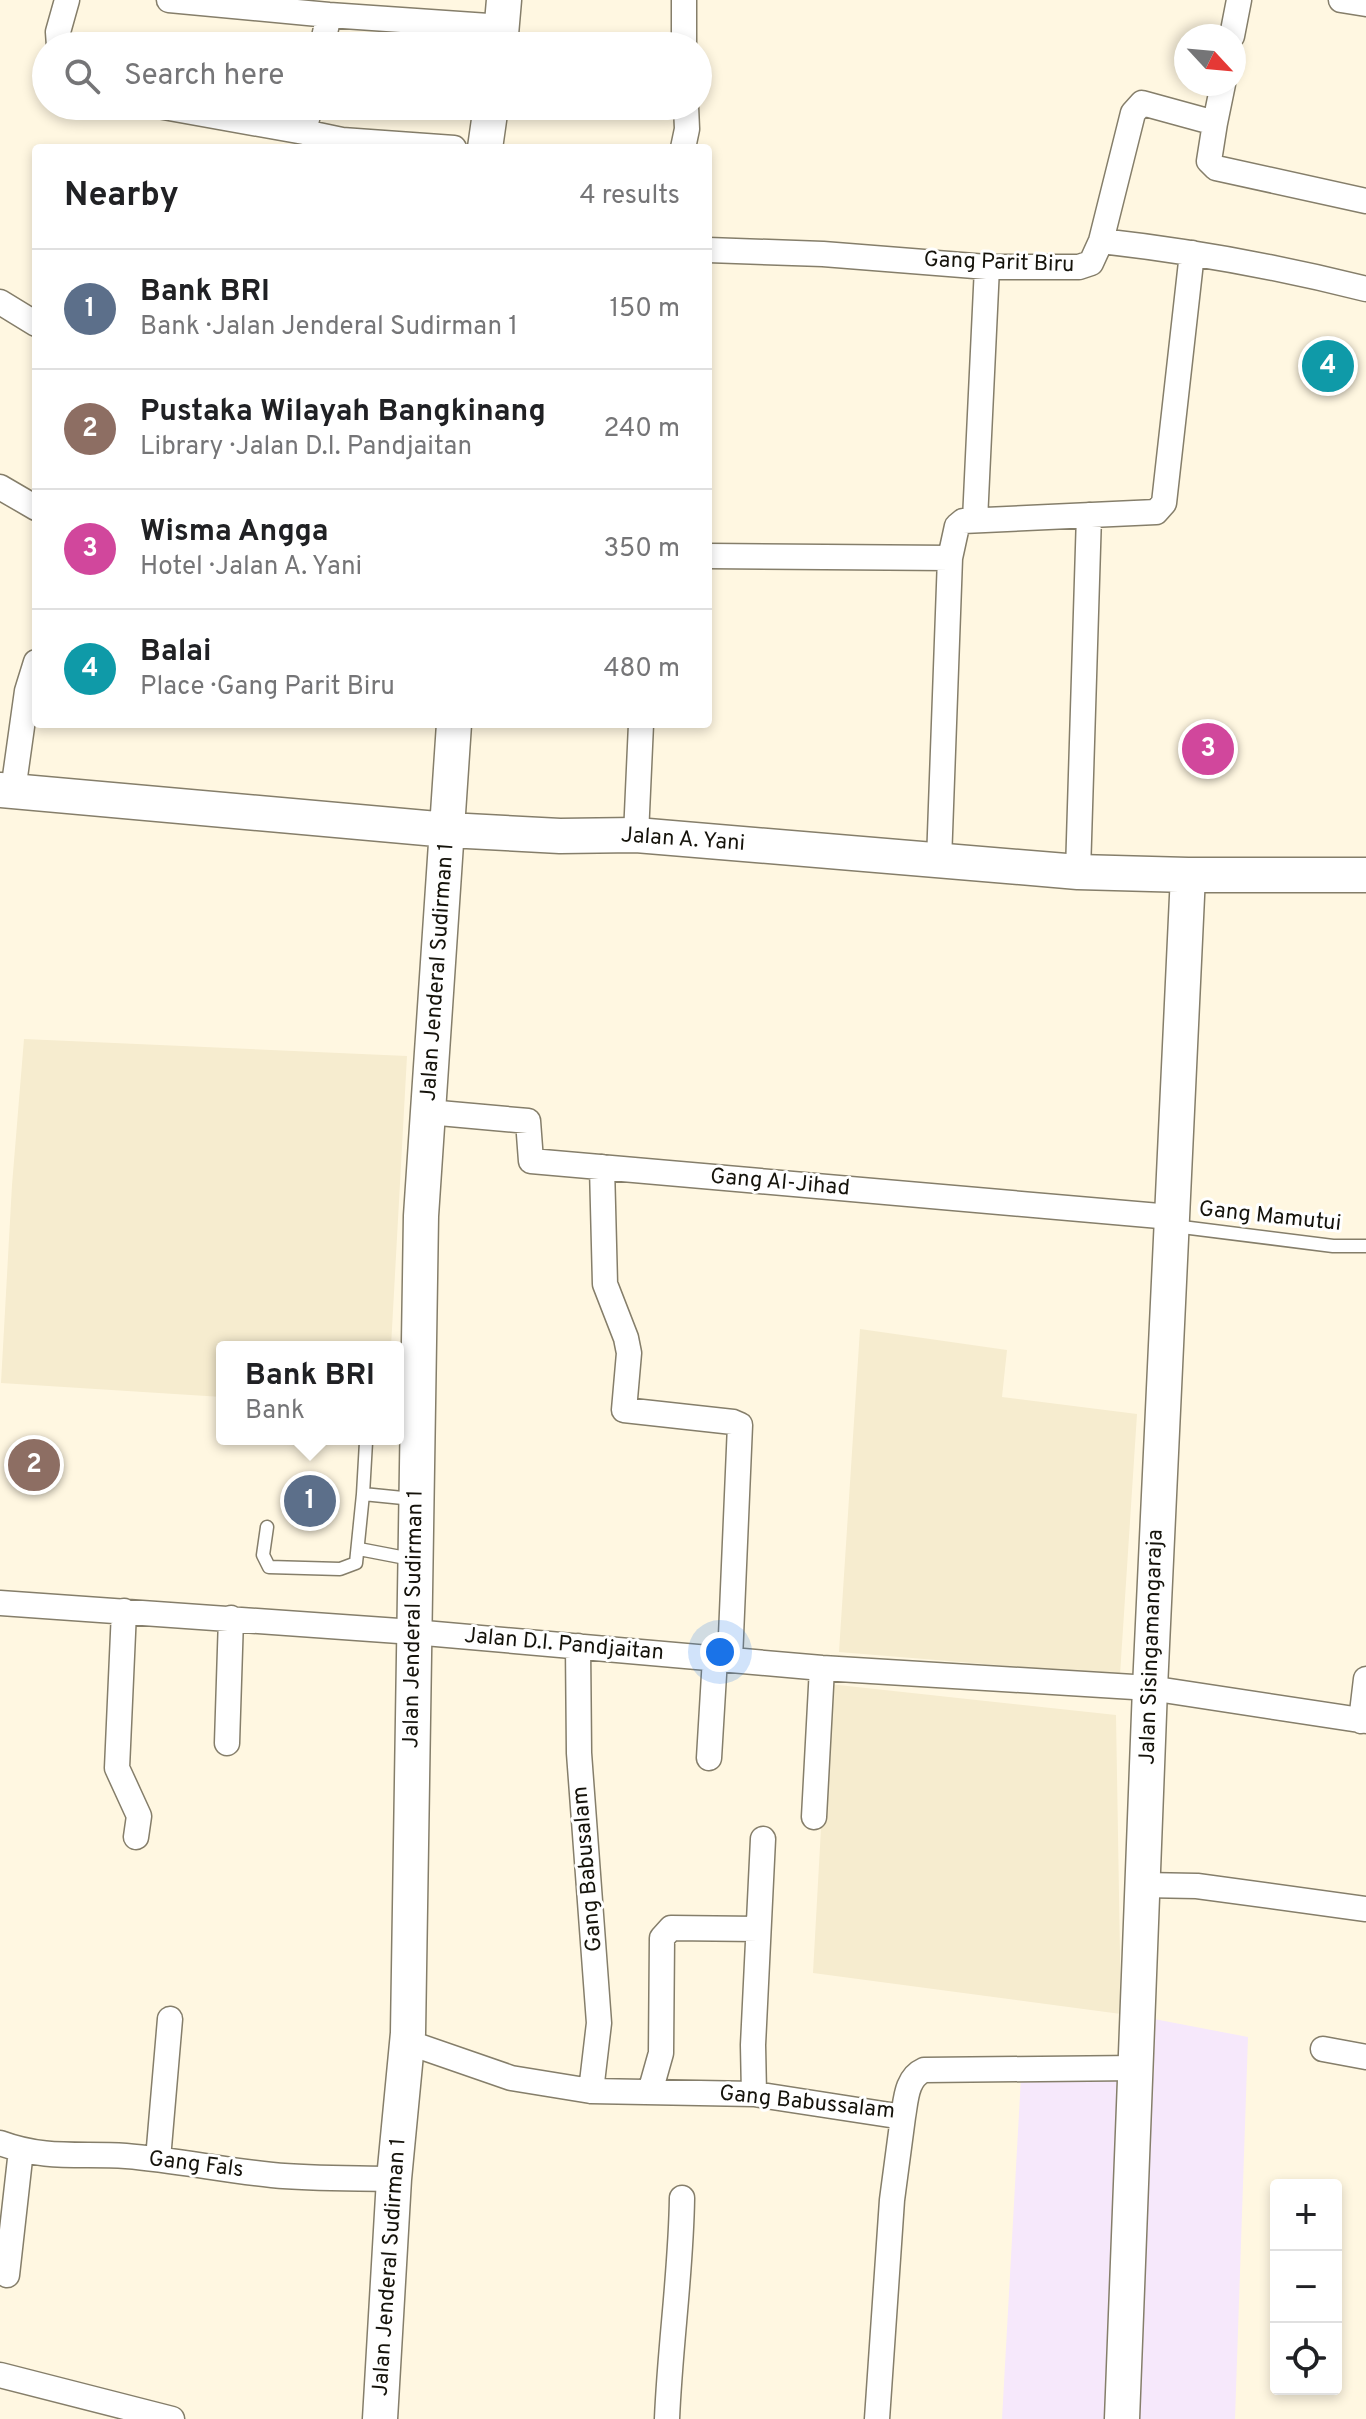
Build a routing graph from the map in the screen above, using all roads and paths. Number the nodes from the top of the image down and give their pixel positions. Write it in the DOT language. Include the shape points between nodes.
graph roads {
  1 [pos="67,0"];
  2 [pos="169,0"];
  3 [pos="684,0"];
  4 [pos="1239,0"];
  5 [pos="1341,0"];
  6 [pos="1366,4"];
  7 [pos="329,15"];
  8 [pos="502,24"];
  9 [pos="1234,24"];
  10 [pos="58,32"];
  11 [pos="325,32"];
  12 [pos="684,32"];
  13 [pos="1221,96"];
  14 [pos="237,120"];
  15 [pos="307,120"];
  16 [pos="489,120"];
  17 [pos="687,120"];
  18 [pos="1215,123"];
  19 [pos="304,132"];
  20 [pos="398,144"];
  21 [pos="486,144"];
  22 [pos="684,144"];
  23 [pos="1366,201"];
  24 [pos="1101,241"];
  25 [pos="712,250"];
  26 [pos="1192,253"];
  27 [pos="987,267"];
  28 [pos="1366,289"];
  29 [pos="0,302"];
  30 [pos="32,322"];
  31 [pos="0,487"];
  32 [pos="32,506"];
  33 [pos="1089,515"];
  34 [pos="975,520"];
  35 [pos="712,556"];
  36 [pos="950,558"];
  37 [pos="32,675"];
  38 [pos="454,728"];
  39 [pos="641,728"];
  40 [pos="6,791"];
  41 [pos="448,830"];
  42 [pos="636,835"];
  43 [pos="939,861"];
  44 [pos="1078,872"];
  45 [pos="1188,875"];
  46 [pos="1366,875"];
  47 [pos="428,1112"];
  48 [pos="602,1167"];
  49 [pos="1170,1221"];
  50 [pos="1366,1246"];
  51 [pos="366,1445"];
  52 [pos="363,1494"];
  53 [pos="416,1500"];
  54 [pos="267,1527"];
  55 [pos="359,1549"];
  56 [pos="415,1560"];
  57 [pos="0,1603"];
  58 [pos="124,1611"];
  59 [pos="231,1618"];
  60 [pos="413,1632"];
  61 [pos="578,1646"];
  62 [pos="722,1659"];
  63 [pos="822,1668"];
  64 [pos="1366,1679"];
  65 [pos="1150,1688"];
  66 [pos="1363,1721"];
  67 [pos="227,1743"];
  68 [pos="709,1758"];
  69 [pos="814,1817"];
  70 [pos="136,1837"];
  71 [pos="763,1839"];
  72 [pos="1143,1885"];
  73 [pos="1366,1909"];
  74 [pos="758,1929"];
  75 [pos="170,2019"];
  76 [pos="407,2042"];
  77 [pos="1323,2049"];
  78 [pos="1366,2057"];
  79 [pos="1137,2068"];
  80 [pos="591,2091"];
  81 [pos="650,2092"];
  82 [pos="754,2094"];
  83 [pos="903,2117"];
  84 [pos="10,2146"];
  85 [pos="158,2159"];
  86 [pos="394,2179"];
  87 [pos="682,2198"];
  88 [pos="7,2275"];
  89 [pos="0,2375"];
  90 [pos="172,2419"];
  91 [pos="380,2419"];
  92 [pos="667,2419"];
  93 [pos="877,2419"];
  94 [pos="1122,2419"];
  1 -- 10 [label="street"];
  2 -- 7 [label="street"];
  3 -- 12 [label="street"];
  4 -- 9 [label="street"];
  5 -- 6 [label="street"];
  7 -- 8 [label="street"];
  7 -- 11 [label="street"];
  13 -- 18 [label="street"];
  14 -- 19 [label="street"];
  15 -- 19 [label="street"];
  16 -- 21 [label="street"];
  17 -- 22 [label="street"];
  18 -- 23 [label="street" via="1209,161 1216,168"];
  18 -- 24 [label="street" via="1138,105"];
  19 -- 20 [label="street"];
  24 -- 26 [label="street, Gang Parit Biru"];
  24 -- 27 [label="street, Gang Parit Biru" via="1086,266"];
  25 -- 27 [label="street, Gang Parit Biru"];
  26 -- 28 [label="street, Gang Parit Biru"];
  26 -- 33 [label="street" via="1164,503 1156,512"];
  27 -- 34 [label="street"];
  29 -- 30 [label="street"];
  31 -- 32 [label="street"];
  33 -- 34 [label="street"];
  33 -- 44 [label="street"];
  34 -- 36 [label="street" via="957,526"];
  35 -- 36 [label="street"];
  36 -- 43 [label="street"];
  37 -- 40 [label="street"];
  38 -- 41 [label="street, Jalan Jenderal Sudirman 1"];
  39 -- 42 [label="street"];
  40 -- 41 [label="street, Jalan A. Yani"];
  41 -- 42 [label="street, Jalan A. Yani"];
  41 -- 47 [label="street, Jalan Jenderal Sudirman 1"];
  42 -- 43 [label="street, Jalan A. Yani"];
  43 -- 44 [label="street, Jalan A. Yani"];
  44 -- 45 [label="street, Jalan A. Yani"];
  45 -- 46 [label="street, Jalan A. Yani"];
  45 -- 49 [label="street, Jalan Sisingamangaraja"];
  47 -- 48 [label="street, Gang Al-Jihad" via="528,1121 531,1161"];
  47 -- 53 [label="street, Jalan Jenderal Sudirman 1"];
  48 -- 49 [label="street, Gang Al-Jihad"];
  48 -- 62 [label="street" via="605,1284 629,1353 624,1410 740,1425"];
  49 -- 50 [label="lane, Gang Mamutui" via="1333,1246"];
  49 -- 65 [label="street, Jalan Sisingamangaraja"];
  51 -- 52 [label="lane"];
  52 -- 53 [label="lane"];
  52 -- 55 [label="lane"];
  53 -- 56 [label="street, Jalan Jenderal Sudirman 1"];
  54 -- 55 [label="lane" via="263,1555 269,1567 340,1569 356,1563"];
  55 -- 56 [label="lane"];
  56 -- 60 [label="street, Jalan Jenderal Sudirman 1"];
  57 -- 58 [label="street, Jalan D.I. Pandjaitan"];
  58 -- 59 [label="street, Jalan D.I. Pandjaitan"];
  58 -- 70 [label="street" via="117,1768 139,1816"];
  59 -- 60 [label="street, Jalan D.I. Pandjaitan"];
  59 -- 67 [label="street"];
  60 -- 61 [label="street, Jalan D.I. Pandjaitan"];
  60 -- 76 [label="street, Jalan Jenderal Sudirman 1"];
  61 -- 62 [label="street, Jalan D.I. Pandjaitan"];
  61 -- 80 [label="street, Gang Babusalam" via="580,1769 599,2023"];
  62 -- 63 [label="street, Jalan D.I. Pandjaitan"];
  62 -- 68 [label="street"];
  63 -- 65 [label="street, Jalan D.I. Pandjaitan"];
  63 -- 69 [label="street"];
  64 -- 66 [label="street"];
  65 -- 66 [label="street, Jalan D.I. Pandjaitan"];
  65 -- 72 [label="street, Jalan Sisingamangaraja"];
  71 -- 74 [label="street"];
  72 -- 73 [label="street" via="1197,1886"];
  72 -- 79 [label="street, Jalan Sisingamangaraja"];
  74 -- 81 [label="street" via="671,1928 662,1938 661,2053"];
  74 -- 82 [label="street"];
  75 -- 85 [label="street"];
  76 -- 80 [label="street, Gang Babussalam" via="511,2078"];
  76 -- 86 [label="street, Jalan Jenderal Sudirman 1"];
  77 -- 78 [label="street"];
  79 -- 83 [label="street, Gang Babussalam" via="924,2070 911,2080"];
  79 -- 94 [label="street, Jalan Sisingamangaraja"];
  80 -- 81 [label="street, Gang Babussalam"];
  81 -- 82 [label="street, Gang Babussalam"];
  82 -- 83 [label="street, Gang Babussalam"];
  83 -- 93 [label="street"];
  84 -- 85 [label="street, Gang Fals" via="63,2157"];
  84 -- 88 [label="street"];
  85 -- 86 [label="street, Gang Fals" via="272,2175"];
  86 -- 91 [label="street, Jalan Jenderal Sudirman 1"];
  87 -- 92 [label="street"];
  89 -- 90 [label="street"];
}
